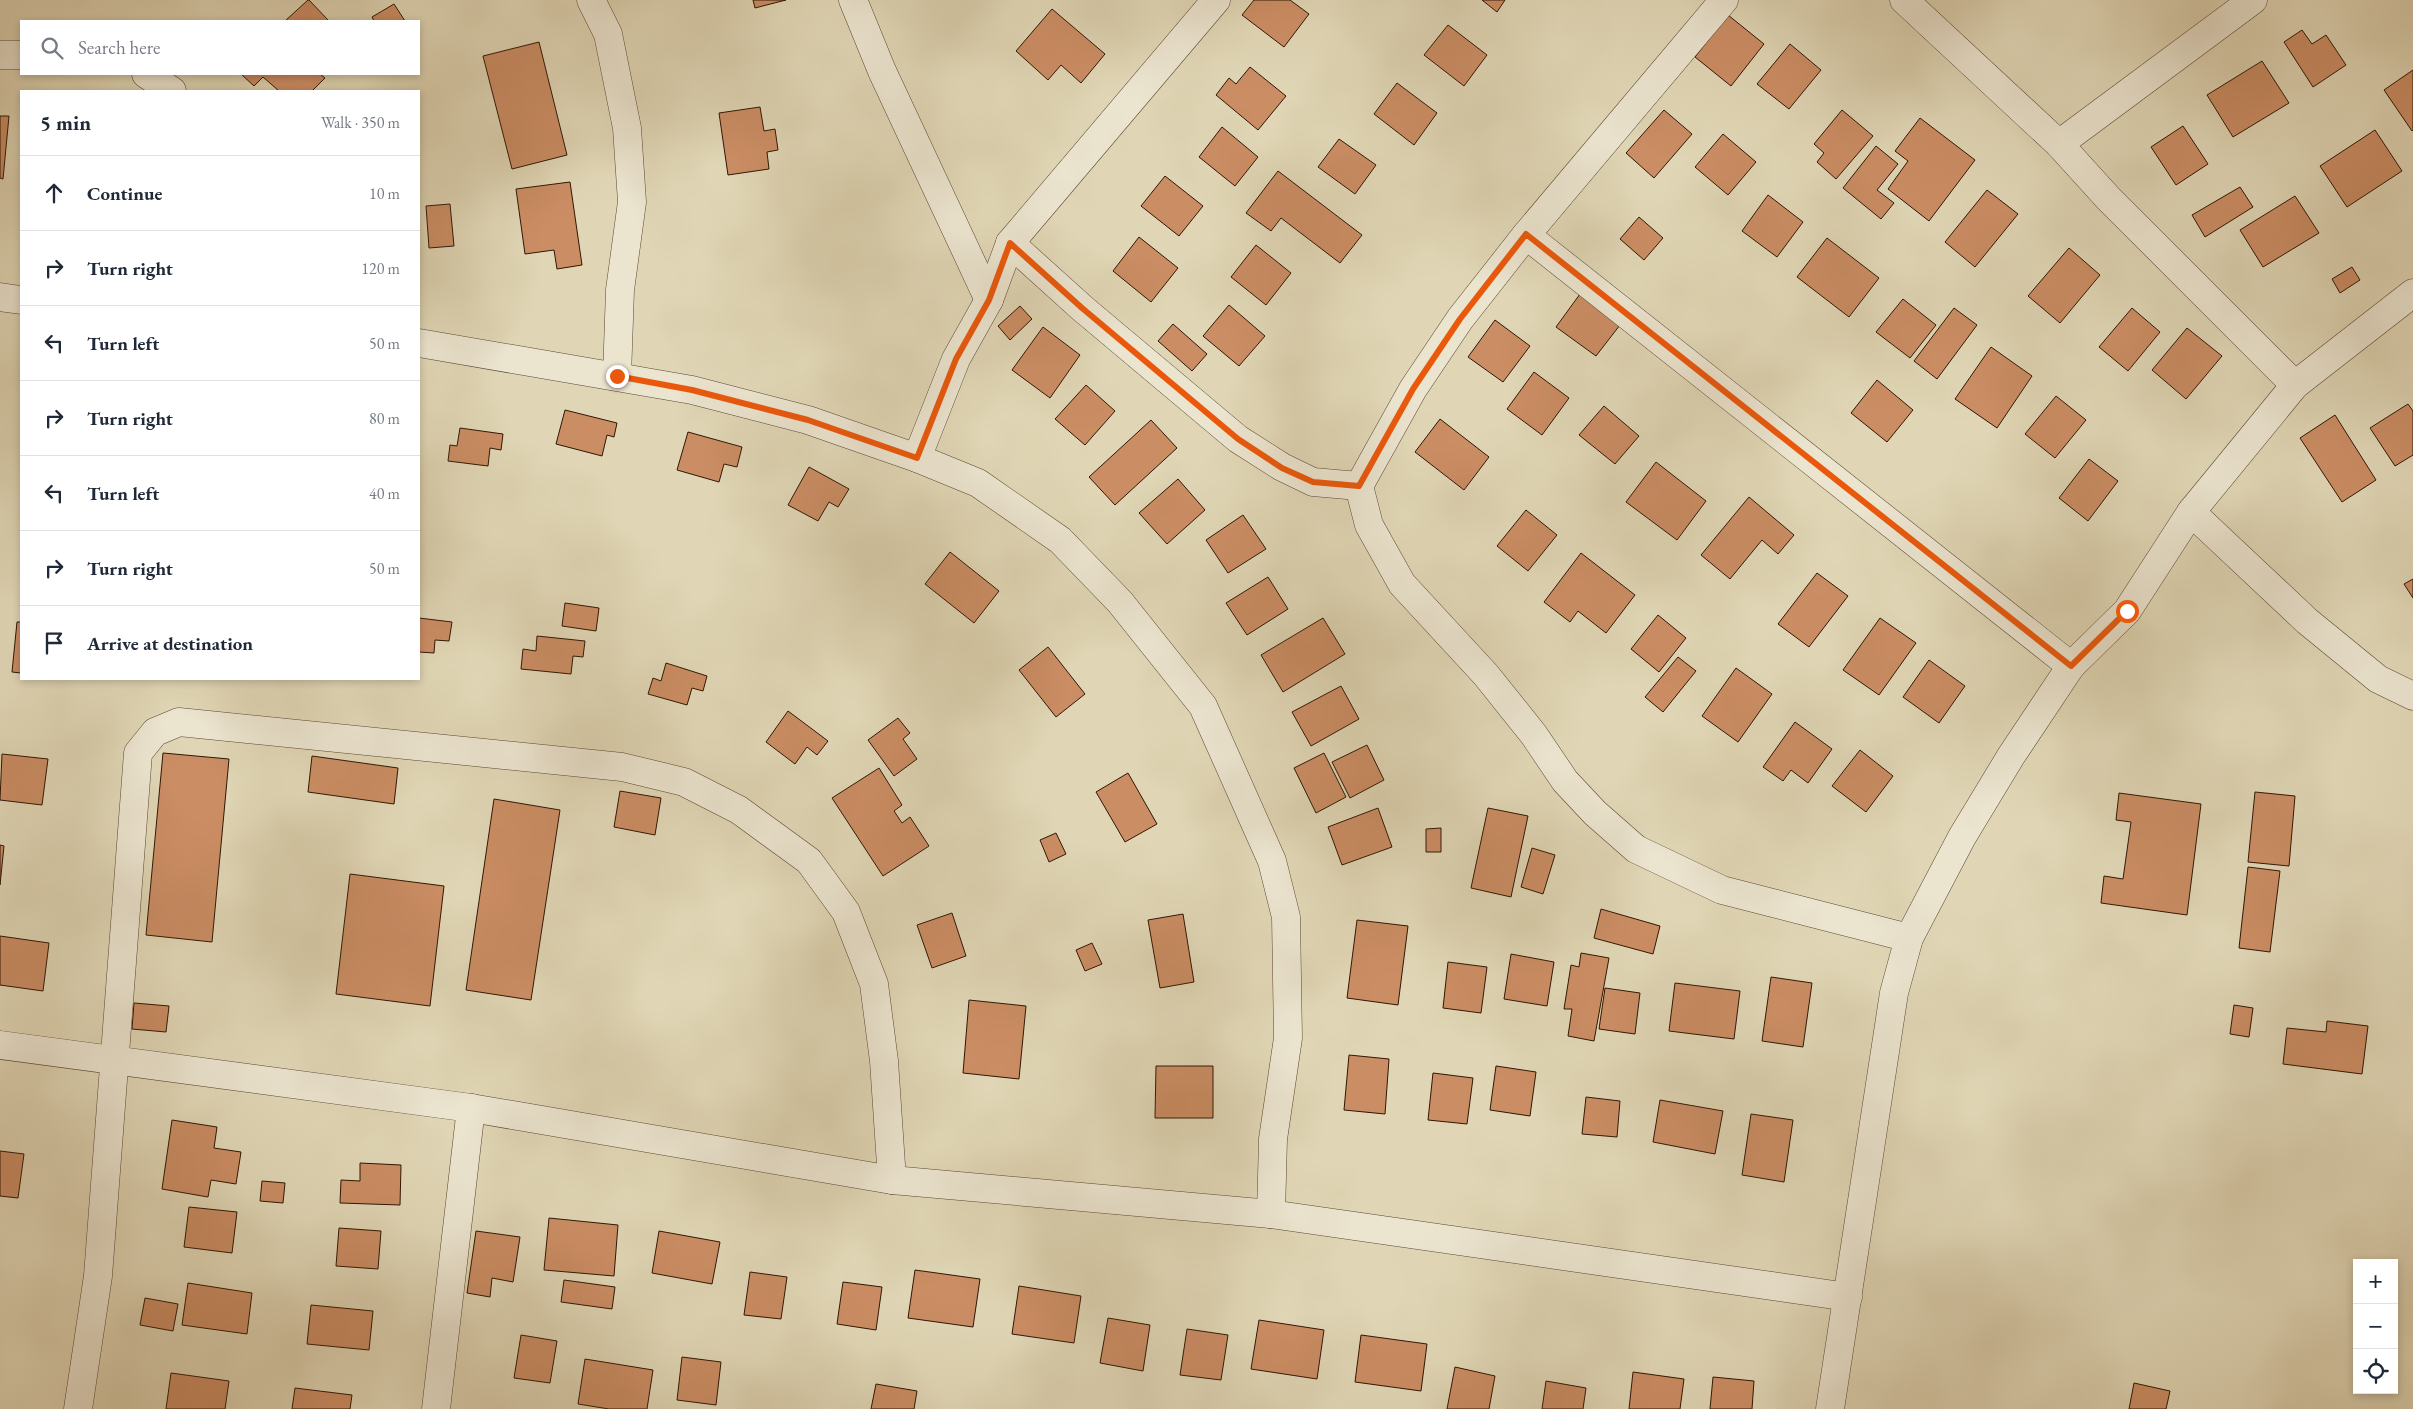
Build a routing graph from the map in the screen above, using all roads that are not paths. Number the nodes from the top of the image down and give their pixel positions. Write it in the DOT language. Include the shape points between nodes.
graph roads {
  1 [pos="591,0"];
  2 [pos="853,0"];
  3 [pos="1216,0"];
  4 [pos="1724,0"];
  5 [pos="1904,0"];
  6 [pos="2253,0"];
  7 [pos="0,54"];
  8 [pos="20,55"];
  9 [pos="148,75"];
  10 [pos="170,90"];
  11 [pos="2059,144"];
  12 [pos="1526,234"];
  13 [pos="1010,243"];
  14 [pos="2413,294"];
  15 [pos="0,297"];
  16 [pos="20,300"];
  17 [pos="989,300"];
  18 [pos="420,343"];
  19 [pos="617,376"];
  20 [pos="2295,385"];
  21 [pos="917,458"];
  22 [pos="1359,486"];
  23 [pos="2191,512"];
  24 [pos="2071,666"];
  25 [pos="2413,696"];
  26 [pos="1909,938"];
  27 [pos="0,1044"];
  28 [pos="114,1060"];
  29 [pos="471,1108"];
  30 [pos="892,1180"];
  31 [pos="1271,1214"];
  32 [pos="1848,1297"];
  33 [pos="78,1409"];
  34 [pos="436,1409"];
  35 [pos="1830,1409"];
  1 -- 19 [label="street" via="608,34 627,128 632,202 620,290"];
  2 -- 17 [label="street" via="886,79"];
  3 -- 13 [label="street"];
  4 -- 12 [label="street"];
  5 -- 11 [label="street"];
  6 -- 11 [label="street"];
  7 -- 8 [label="street"];
  9 -- 10 [label="street"];
  11 -- 20 [label="street" via="2108,198"];
  12 -- 22 [label="street" via="1460,319 1413,389"];
  12 -- 24 [label="street"];
  13 -- 17 [label="street"];
  13 -- 22 [label="street" via="1238,439 1282,468 1313,482"];
  14 -- 20 [label="street"];
  15 -- 16 [label="street"];
  17 -- 21 [label="street" via="956,359"];
  18 -- 19 [label="street"];
  19 -- 21 [label="street" via="692,390 808,420"];
  20 -- 23 [label="street"];
  21 -- 31 [label="street" via="978,483 1060,540 1120,602 1174,668 1203,706 1230,762 1272,861 1286,917 1288,1038 1272,1139"];
  22 -- 26 [label="street" via="1369,525 1402,584 1486,675 1534,735 1565,781 1636,848 1722,890"];
  23 -- 24 [label="street" via="2127,611"];
  23 -- 25 [label="street" via="2307,621 2378,679"];
  24 -- 26 [label="street" via="1962,837"];
  26 -- 32 [label="street" via="1894,994"];
  27 -- 28 [label="street"];
  28 -- 29 [label="street"];
  28 -- 30 [label="street" via="138,753 155,732 179,722 622,767 684,782 739,810 809,861 846,912 874,984 884,1061"];
  28 -- 33 [label="street" via="98,1276"];
  29 -- 30 [label="street"];
  29 -- 34 [label="street"];
  30 -- 31 [label="street"];
  31 -- 32 [label="street"];
  32 -- 35 [label="street"];
}
